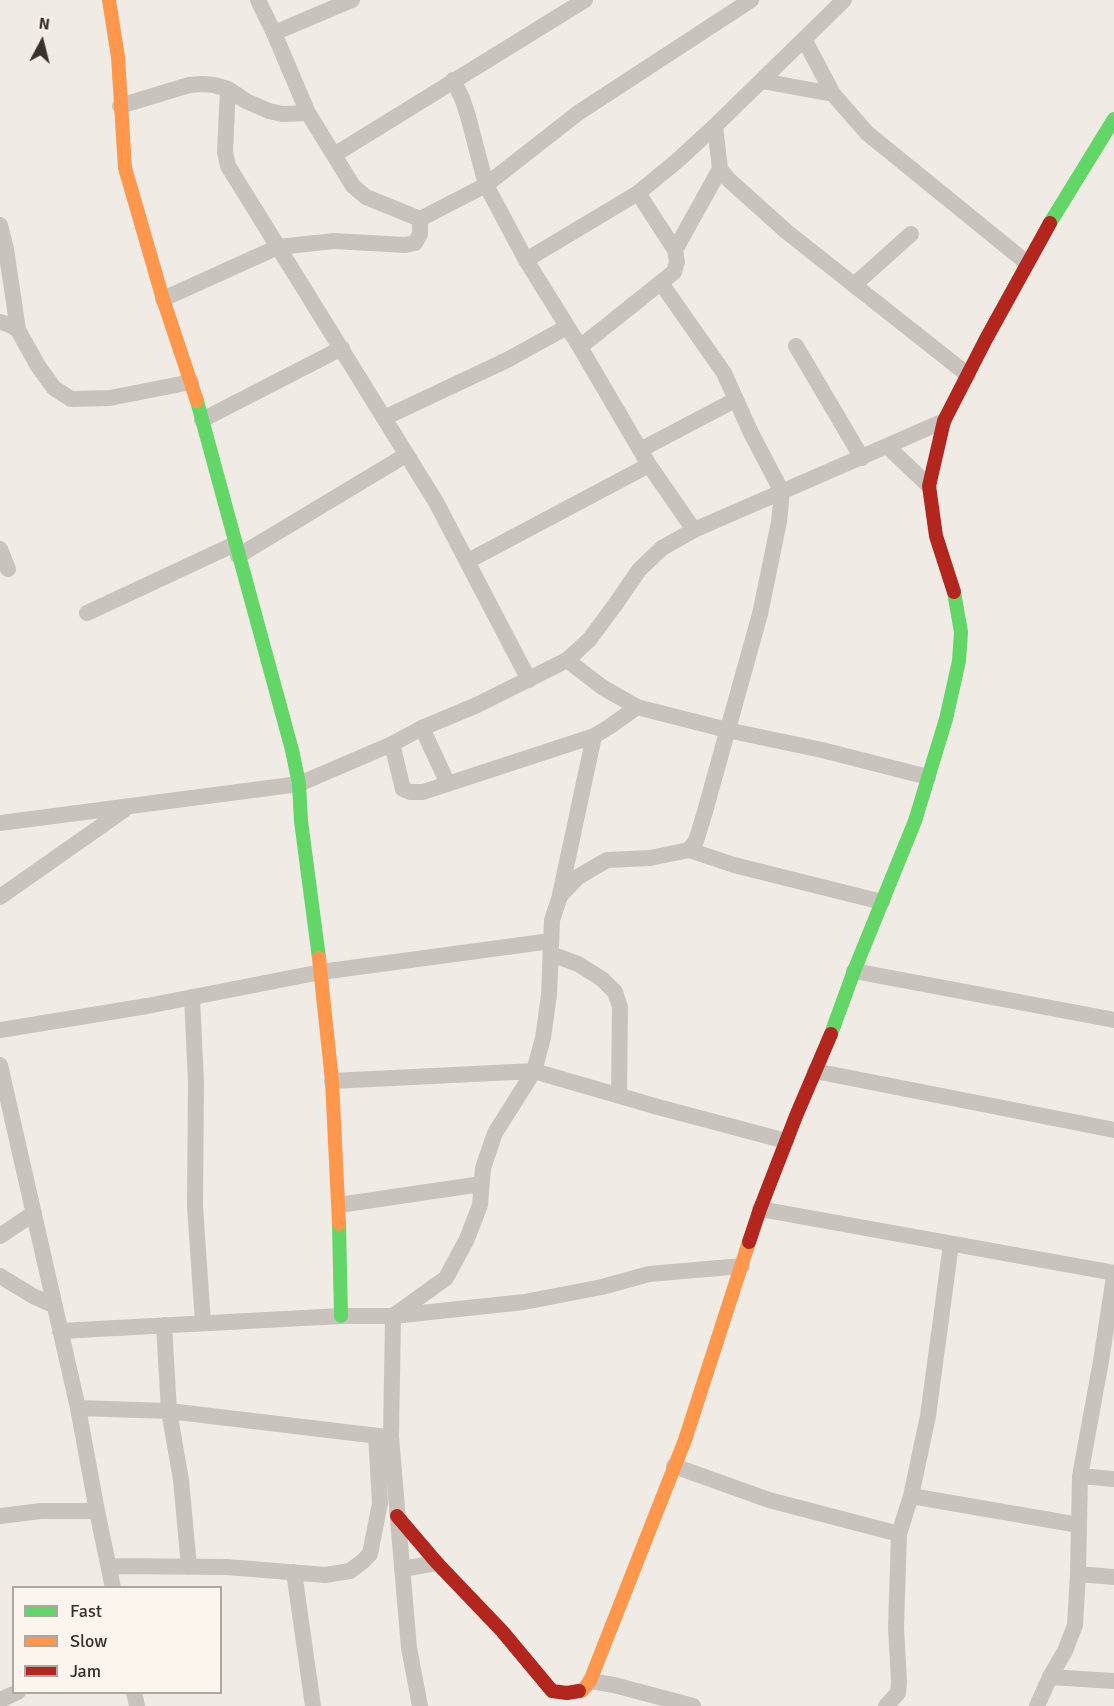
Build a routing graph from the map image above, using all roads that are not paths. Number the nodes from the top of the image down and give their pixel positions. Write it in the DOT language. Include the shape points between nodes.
graph roads {
  1 [pos="109,0"];
  2 [pos="258,0"];
  3 [pos="352,0"];
  4 [pos="585,0"];
  5 [pos="751,0"];
  6 [pos="844,0"];
  7 [pos="274,33"];
  8 [pos="804,39"];
  9 [pos="453,80"];
  10 [pos="762,81"];
  11 [pos="228,89"];
  12 [pos="832,94"];
  13 [pos="120,106"];
  14 [pos="308,114"];
  15 [pos="1114,119"];
  16 [pos="715,126"];
  17 [pos="334,155"];
  18 [pos="720,169"];
  19 [pos="486,185"];
  20 [pos="638,193"];
  21 [pos="420,219"];
  22 [pos="0,225"];
  23 [pos="911,234"];
  24 [pos="278,246"];
  25 [pos="675,250"];
  26 [pos="526,260"];
  27 [pos="1027,263"];
  28 [pos="661,283"];
  29 [pos="854,285"];
  30 [pos="163,299"];
  31 [pos="0,322"];
  32 [pos="567,327"];
  33 [pos="18,330"];
  34 [pos="579,346"];
  35 [pos="796,346"];
  36 [pos="342,348"];
  37 [pos="968,375"];
  38 [pos="191,382"];
  39 [pos="735,400"];
  40 [pos="384,418"];
  41 [pos="202,420"];
  42 [pos="945,422"];
  43 [pos="888,447"];
  44 [pos="406,455"];
  45 [pos="645,458"];
  46 [pos="862,458"];
  47 [pos="929,486"];
  48 [pos="782,492"];
  49 [pos="694,530"];
  50 [pos="0,549"];
  51 [pos="237,550"];
  52 [pos="468,561"];
  53 [pos="8,569"];
  54 [pos="87,613"];
  55 [pos="567,660"];
  56 [pos="530,680"];
  57 [pos="637,707"];
  58 [pos="422,728"];
  59 [pos="727,730"];
  60 [pos="594,736"];
  61 [pos="392,744"];
  62 [pos="928,777"];
  63 [pos="299,784"];
  64 [pos="448,784"];
  65 [pos="127,808"];
  66 [pos="0,823"];
  67 [pos="689,850"];
  68 [pos="560,896"];
  69 [pos="0,897"];
  70 [pos="882,902"];
  71 [pos="551,948"];
  72 [pos="854,971"];
  73 [pos="321,972"];
  74 [pos="192,998"];
  75 [pos="1114,1020"];
  76 [pos="0,1030"];
  77 [pos="0,1065"];
  78 [pos="534,1071"];
  79 [pos="815,1071"];
  80 [pos="332,1082"];
  81 [pos="619,1096"];
  82 [pos="7,1125"];
  83 [pos="1114,1130"];
  84 [pos="786,1141"];
  85 [pos="481,1184"];
  86 [pos="339,1204"];
  87 [pos="760,1209"];
  88 [pos="34,1214"];
  89 [pos="0,1236"];
  90 [pos="951,1244"];
  91 [pos="742,1266"];
  92 [pos="1114,1275"];
  93 [pos="0,1276"];
  94 [pos="55,1306"];
  95 [pos="341,1316"];
  96 [pos="393,1316"];
  97 [pos="203,1323"];
  98 [pos="164,1325"];
  99 [pos="60,1331"];
  100 [pos="1108,1362"];
  101 [pos="78,1408"];
  102 [pos="169,1411"];
  103 [pos="383,1436"];
  104 [pos="674,1466"];
  105 [pos="1080,1476"];
  106 [pos="1114,1479"];
  107 [pos="910,1496"];
  108 [pos="97,1511"];
  109 [pos="0,1516"];
  110 [pos="397,1516"];
  111 [pos="1079,1525"];
  112 [pos="899,1534"];
  113 [pos="437,1563"];
  114 [pos="109,1566"];
  115 [pos="189,1567"];
  116 [pos="402,1569"];
  117 [pos="294,1572"];
  118 [pos="1078,1574"];
  119 [pos="1114,1577"];
  120 [pos="113,1586"];
  121 [pos="598,1659"];
  122 [pos="1050,1677"];
  123 [pos="1114,1681"];
  124 [pos="614,1686"];
  125 [pos="583,1693"];
  126 [pos="313,1706"];
  127 [pos="420,1706"];
  128 [pos="693,1706"];
  129 [pos="886,1706"];
  130 [pos="1037,1706"];
  1 -- 13 [label="street" via="118,57"];
  2 -- 7 [label="street"];
  3 -- 7 [label="street"];
  4 -- 9 [label="street"];
  5 -- 19 [label="street" via="578,113"];
  6 -- 8 [label="street"];
  7 -- 14 [label="street"];
  8 -- 10 [label="street"];
  8 -- 12 [label="street"];
  9 -- 17 [label="street"];
  9 -- 19 [label="street" via="468,116"];
  10 -- 12 [label="street"];
  10 -- 16 [label="street"];
  11 -- 13 [label="street" via="189,86"];
  11 -- 14 [label="street" via="269,111"];
  11 -- 24 [label="street" via="228,166"];
  12 -- 27 [label="street" via="867,133"];
  13 -- 30 [label="street" via="125,168"];
  14 -- 17 [label="street"];
  15 -- 27 [label="street"];
  16 -- 18 [label="street"];
  16 -- 20 [label="street"];
  17 -- 21 [label="street" via="353,186 366,197"];
  18 -- 25 [label="street"];
  18 -- 29 [label="street" via="787,232"];
  19 -- 21 [label="street"];
  19 -- 26 [label="street"];
  20 -- 25 [label="street"];
  20 -- 26 [label="street"];
  21 -- 24 [label="street" via="420,234 415,243 405,245 334,241"];
  22 -- 33 [label="street"];
  23 -- 29 [label="street"];
  24 -- 30 [label="street"];
  24 -- 36 [label="street"];
  25 -- 28 [label="street" via="678,262 674,272"];
  26 -- 32 [label="street"];
  27 -- 37 [label="street"];
  28 -- 34 [label="street"];
  28 -- 39 [label="street" via="724,373"];
  29 -- 37 [label="street"];
  30 -- 38 [label="street"];
  31 -- 33 [label="street"];
  32 -- 34 [label="street"];
  32 -- 40 [label="street" via="529,350"];
  33 -- 38 [label="street" via="54,388 71,399 110,398"];
  34 -- 45 [label="street"];
  35 -- 46 [label="street"];
  36 -- 40 [label="street"];
  36 -- 41 [label="street"];
  37 -- 42 [label="street"];
  38 -- 41 [label="street"];
  39 -- 45 [label="street"];
  39 -- 48 [label="street"];
  40 -- 44 [label="street"];
  41 -- 51 [label="street"];
  42 -- 43 [label="street"];
  42 -- 47 [label="street"];
  43 -- 46 [label="street"];
  43 -- 47 [label="street"];
  44 -- 51 [label="street"];
  44 -- 52 [label="street"];
  45 -- 49 [label="street"];
  45 -- 52 [label="street"];
  46 -- 48 [label="street"];
  47 -- 62 [label="street" via="936,536 953,585 961,632 946,719"];
  48 -- 49 [label="street"];
  48 -- 59 [label="street" via="760,614"];
  49 -- 55 [label="street" via="662,548 639,570 589,640"];
  50 -- 53 [label="street"];
  51 -- 54 [label="street"];
  51 -- 63 [label="street"];
  52 -- 56 [label="street"];
  55 -- 56 [label="street"];
  55 -- 57 [label="street"];
  56 -- 58 [label="street"];
  57 -- 59 [label="street"];
  57 -- 60 [label="street"];
  58 -- 61 [label="street"];
  58 -- 64 [label="street"];
  59 -- 62 [label="street"];
  59 -- 67 [label="street" via="699,832"];
  60 -- 64 [label="street"];
  60 -- 68 [label="street"];
  61 -- 63 [label="street"];
  61 -- 64 [label="street" via="403,789 423,792"];
  62 -- 70 [label="street"];
  63 -- 65 [label="street"];
  63 -- 73 [label="street"];
  65 -- 66 [label="street"];
  65 -- 69 [label="street"];
  67 -- 68 [label="street" via="650,858 607,860 578,877"];
  67 -- 70 [label="street"];
  68 -- 71 [label="street" via="552,920"];
  70 -- 72 [label="street"];
  71 -- 73 [label="street"];
  71 -- 78 [label="street" via="548,1006"];
  71 -- 81 [label="street" via="602,979 615,992 620,1007"];
  72 -- 75 [label="street"];
  72 -- 79 [label="street"];
  73 -- 74 [label="street"];
  73 -- 80 [label="street"];
  74 -- 76 [label="street"];
  74 -- 97 [label="street" via="195,1206"];
  77 -- 82 [label="street"];
  78 -- 80 [label="street"];
  78 -- 81 [label="street"];
  78 -- 85 [label="street" via="495,1133"];
  79 -- 83 [label="street"];
  79 -- 84 [label="street"];
  80 -- 86 [label="street"];
  81 -- 84 [label="street"];
  82 -- 88 [label="street"];
  84 -- 87 [label="street"];
  85 -- 86 [label="street"];
  85 -- 96 [label="street" via="480,1205 446,1278"];
  86 -- 95 [label="street"];
  87 -- 90 [label="street"];
  87 -- 91 [label="street"];
  88 -- 89 [label="street"];
  88 -- 94 [label="street"];
  90 -- 92 [label="street"];
  90 -- 107 [label="street" via="928,1416"];
  91 -- 96 [label="street" via="649,1274 524,1302"];
  91 -- 104 [label="street"];
  92 -- 100 [label="street"];
  93 -- 94 [label="street"];
  94 -- 99 [label="street"];
  95 -- 96 [label="street"];
  95 -- 97 [label="street"];
  96 -- 103 [label="street"];
  97 -- 98 [label="street"];
  98 -- 99 [label="street"];
  98 -- 102 [label="street"];
  99 -- 101 [label="street"];
  100 -- 105 [label="street"];
  101 -- 102 [label="street"];
  101 -- 108 [label="street"];
  102 -- 103 [label="street"];
  102 -- 115 [label="street" via="181,1480"];
  103 -- 110 [label="street"];
  103 -- 117 [label="street" via="381,1503 370,1554 350,1571 325,1575"];
  104 -- 112 [label="street" via="769,1500"];
  104 -- 121 [label="street"];
  105 -- 106 [label="street"];
  105 -- 111 [label="street"];
  107 -- 111 [label="street"];
  107 -- 112 [label="street"];
  108 -- 109 [label="street"];
  108 -- 114 [label="street"];
  110 -- 113 [label="street"];
  110 -- 116 [label="street"];
  111 -- 118 [label="street"];
  112 -- 129 [label="street" via="899,1683 898,1693"];
  113 -- 116 [label="street"];
  113 -- 125 [label="street" via="502,1630 552,1691"];
  114 -- 115 [label="street"];
  114 -- 120 [label="street"];
  115 -- 117 [label="street"];
  116 -- 127 [label="street" via="409,1648"];
  117 -- 126 [label="street"];
  118 -- 119 [label="street"];
  118 -- 122 [label="street" via="1075,1625"];
  121 -- 124 [label="street"];
  121 -- 125 [label="street"];
  122 -- 123 [label="street"];
  122 -- 130 [label="street"];
  124 -- 125 [label="street"];
  124 -- 128 [label="street"];
}
